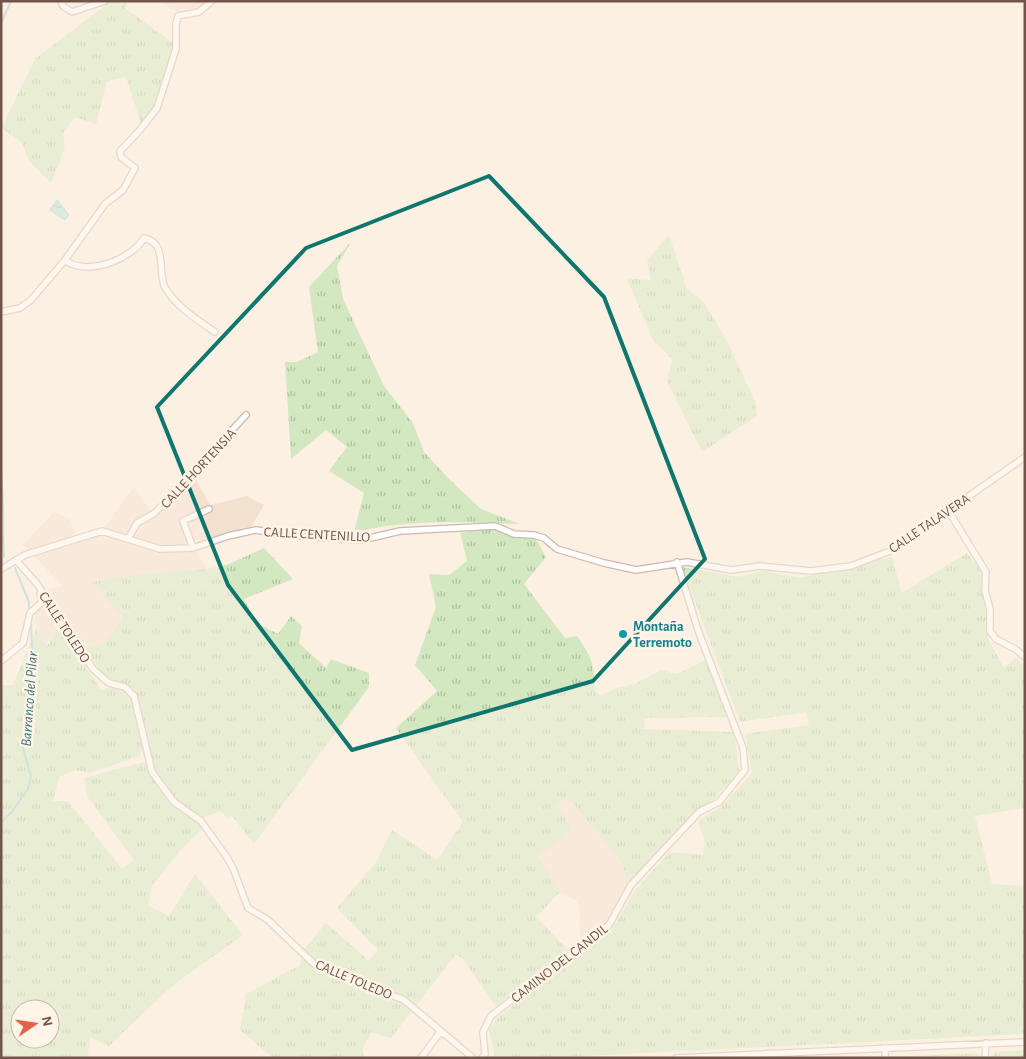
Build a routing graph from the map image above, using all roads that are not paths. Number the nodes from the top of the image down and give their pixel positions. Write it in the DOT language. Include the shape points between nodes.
graph roads {
  1 [pos="61,1"];
  2 [pos="105,1"];
  3 [pos="212,1"];
  4 [pos="65,260"];
  5 [pos="1,312"];
  6 [pos="216,332"];
  7 [pos="246,415"];
  8 [pos="1025,457"];
  9 [pos="209,509"];
  10 [pos="948,510"];
  11 [pos="128,539"];
  12 [pos="193,548"];
  13 [pos="16,560"];
  14 [pos="677,562"];
  15 [pos="1,569"];
  16 [pos="38,585"];
  17 [pos="1025,657"];
  18 [pos="1,661"];
  19 [pos="441,1031"];
  20 [pos="1025,1042"];
  21 [pos="986,1043"];
  22 [pos="885,1048"];
  23 [pos="784,1055"];
  24 [pos="421,1058"];
  25 [pos="472,1058"];
  26 [pos="482,1058"];
  27 [pos="676,1058"];
  28 [pos="885,1058"];
  29 [pos="985,1058"];
  1 -- 2 [label="street" via="72,12"];
  3 -- 4 [label="street" via="199,12 178,16 176,49 157,108 120,151 121,157 134,166 134,172 123,190 105,204"];
  4 -- 5 [label="street" via="26,304"];
  4 -- 6 [label="street" via="74,266 105,266 140,245 144,238 151,240 160,253 163,281 170,296"];
  7 -- 11 [label="street, CALLE HORTENSIA" via="180,490 153,514 137,523"];
  8 -- 10 [label="street, CALLE TALAVERA"];
  9 -- 12 [label="street" via="182,521"];
  10 -- 14 [label="street, CALLE TALAVERA" via="890,551 851,566 811,571 760,566 732,570"];
  10 -- 17 [label="street" via="986,572 990,631 996,639"];
  11 -- 12 [label="street, CALLE CENTENILLO" via="160,549"];
  11 -- 13 [label="street, CALLE CENTENILLO" via="97,532"];
  12 -- 14 [label="street, CALLE CENTENILLO" via="249,531 362,540 400,531 494,526 514,534 534,534 557,548 604,564 645,570"];
  13 -- 15 [label="street, CALLE CENTENILLO"];
  13 -- 16 [label="street, CALLE TOLEDO"];
  14 -- 26 [label="street, CAMINO DEL CANDIL" via="699,633 743,748 745,770 719,802 699,812 632,885 609,924 491,1016 483,1032 485,1054"];
  16 -- 18 [label="street" via="42,601 30,613 26,639"];
  16 -- 19 [label="street, CALLE TOLEDO" via="57,619 94,670 109,683 125,686 134,696 152,772 174,802 201,821 226,856 248,908 268,920 314,964 404,1000"];
  19 -- 24 [label="street"];
  19 -- 25 [label="street, CALLE TOLEDO"];
  20 -- 21 [label="street"];
  21 -- 22 [label="street"];
  21 -- 29 [label="street"];
  22 -- 23 [label="street"];
  22 -- 28 [label="street"];
  23 -- 27 [label="street"];
}
